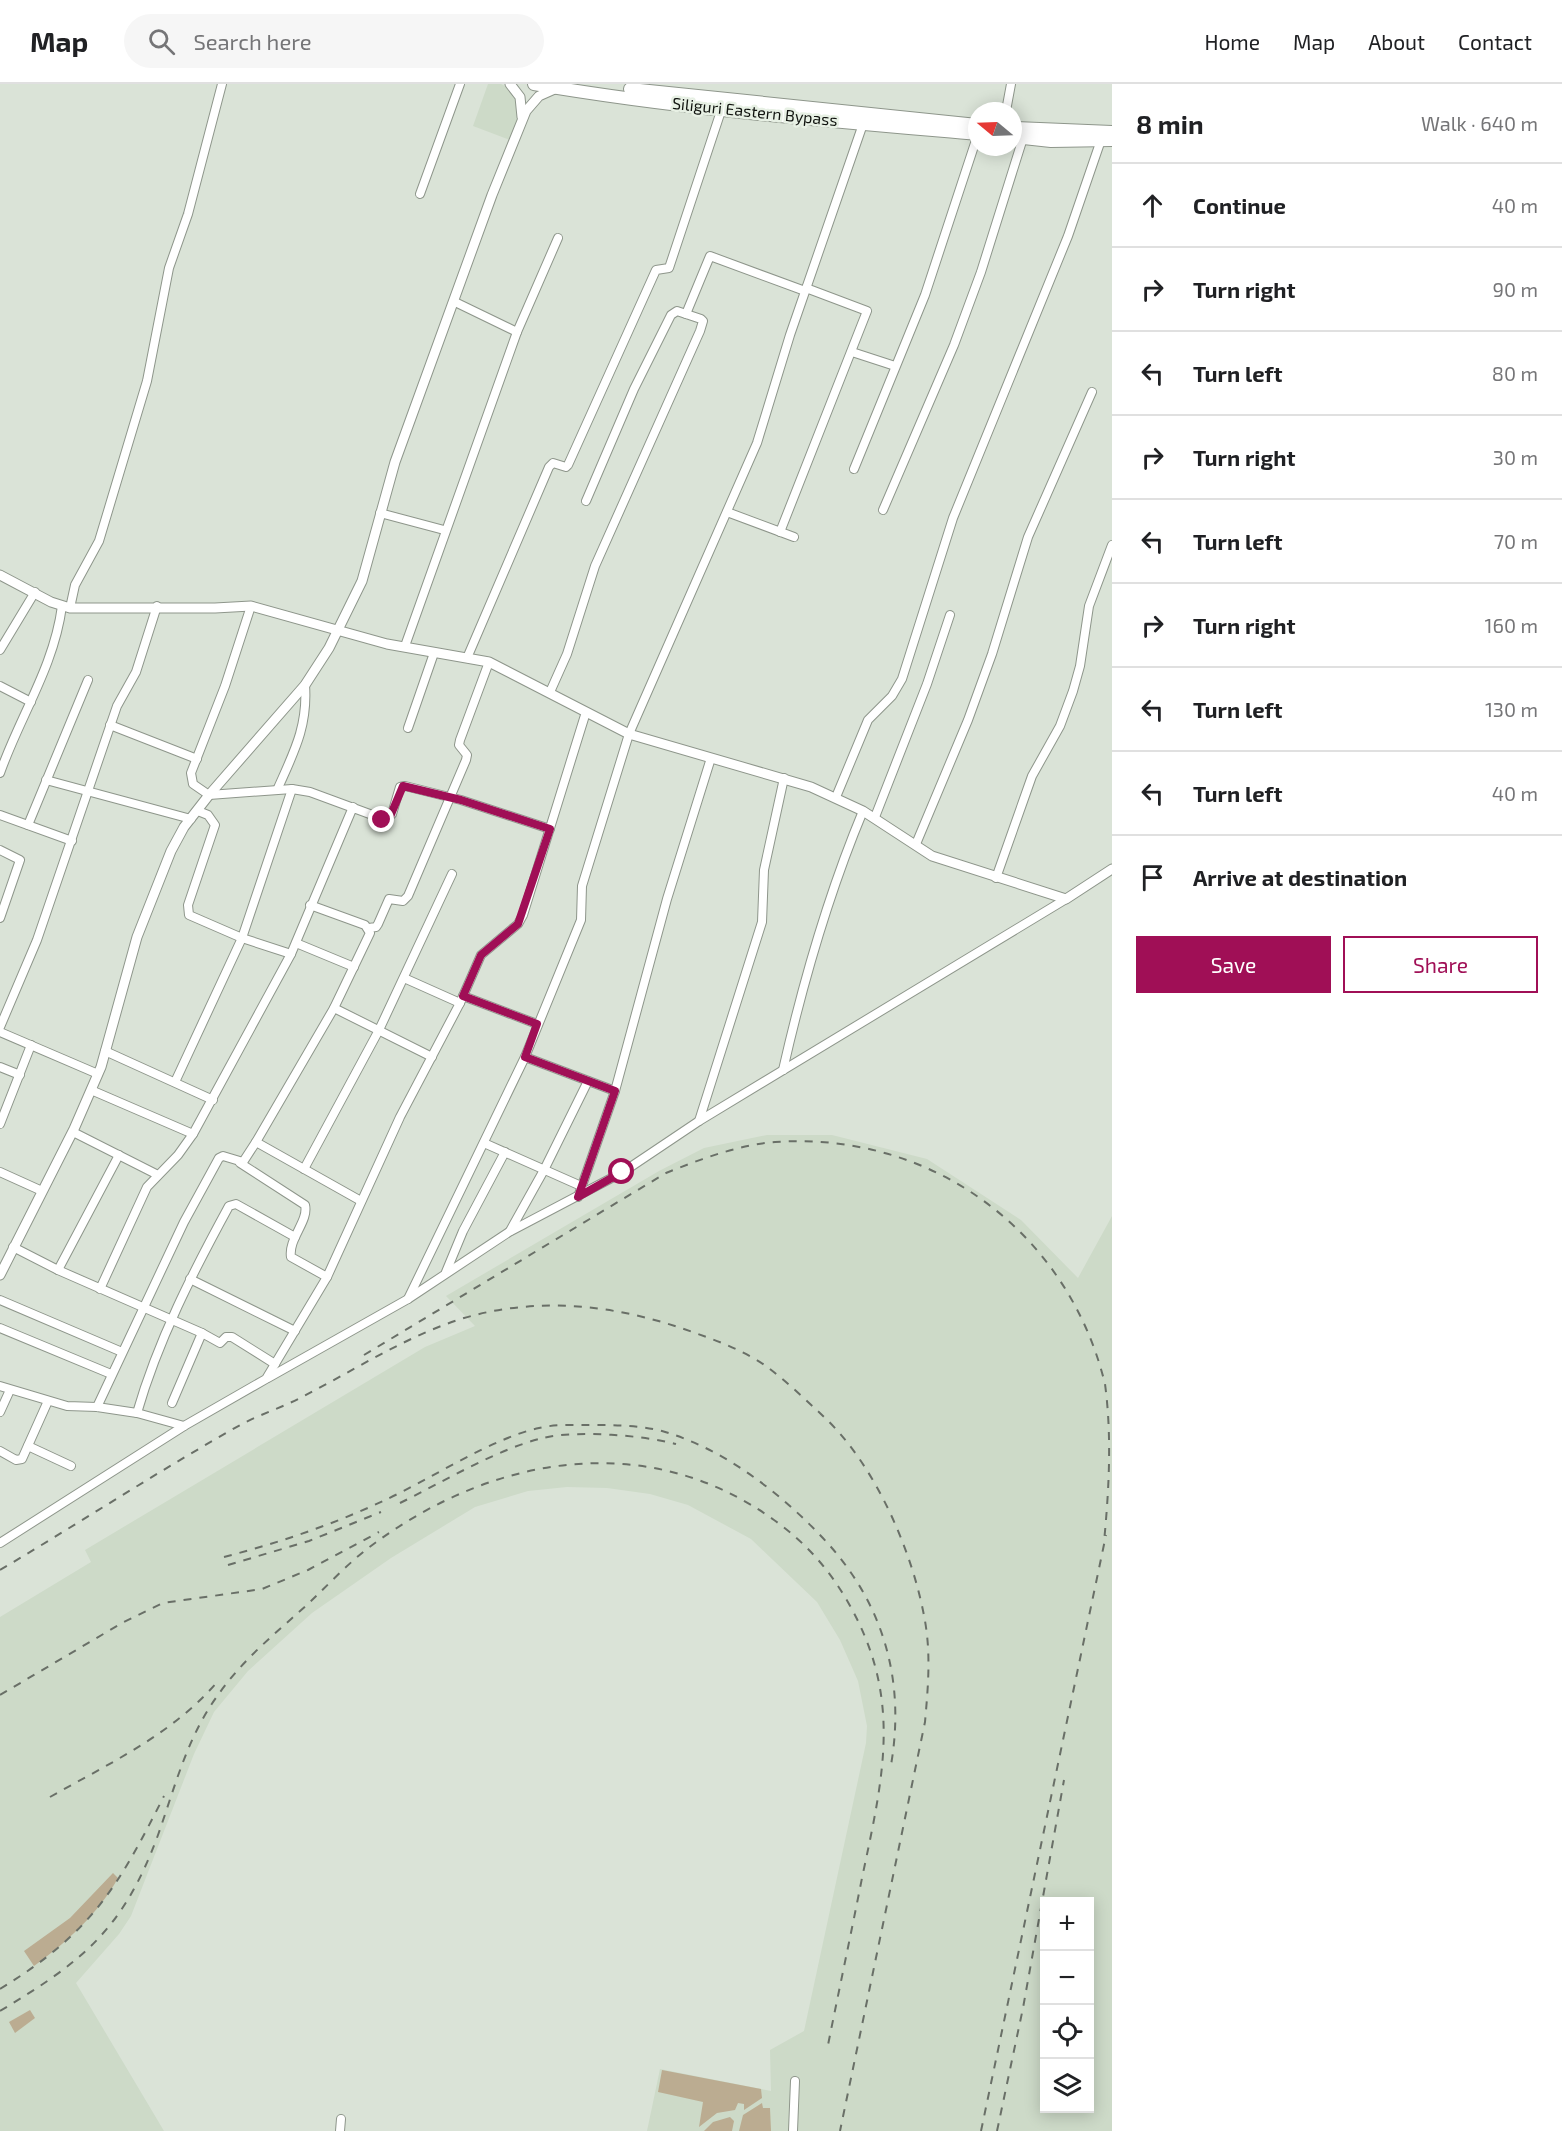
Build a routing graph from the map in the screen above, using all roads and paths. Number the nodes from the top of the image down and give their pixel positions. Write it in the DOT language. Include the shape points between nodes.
graph roads {
  1 [pos="222,84"];
  2 [pos="460,84"];
  3 [pos="510,84"];
  4 [pos="539,84"];
  5 [pos="581,84"];
  6 [pos="1011,84"];
  7 [pos="557,88"];
  8 [pos="1008,102"];
  9 [pos="722,108"];
  10 [pos="522,123"];
  11 [pos="863,124"];
  12 [pos="968,124"];
  13 [pos="1022,128"];
  14 [pos="1112,132"];
  15 [pos="968,135"];
  16 [pos="1022,138"];
  17 [pos="1106,140"];
  18 [pos="970,156"];
  19 [pos="1013,156"];
  20 [pos="420,194"];
  21 [pos="558,238"];
  22 [pos="805,289"];
  23 [pos="455,302"];
  24 [pos="686,314"];
  25 [pos="517,332"];
  26 [pos="852,352"];
  27 [pos="895,366"];
  28 [pos="1092,392"];
  29 [pos="854,468"];
  30 [pos="586,501"];
  31 [pos="883,510"];
  32 [pos="727,512"];
  33 [pos="380,513"];
  34 [pos="444,530"];
  35 [pos="780,531"];
  36 [pos="794,537"];
  37 [pos="1112,545"];
  38 [pos="0,575"];
  39 [pos="35,592"];
  40 [pos="157,606"];
  41 [pos="251,606"];
  42 [pos="66,607"];
  43 [pos="950,615"];
  44 [pos="338,630"];
  45 [pos="405,646"];
  46 [pos="0,650"];
  47 [pos="434,653"];
  48 [pos="467,658"];
  49 [pos="489,662"];
  50 [pos="88,680"];
  51 [pos="305,685"];
  52 [pos="0,686"];
  53 [pos="550,692"];
  54 [pos="31,702"];
  55 [pos="586,712"];
  56 [pos="110,725"];
  57 [pos="408,728"];
  58 [pos="629,734"];
  59 [pos="711,758"];
  60 [pos="197,759"];
  61 [pos="0,773"];
  62 [pos="784,778"];
  63 [pos="46,780"];
  64 [pos="278,788"];
  65 [pos="292,789"];
  66 [pos="88,793"];
  67 [pos="209,795"];
  68 [pos="836,797"];
  69 [pos="451,798"];
  70 [pos="354,807"];
  71 [pos="198,811"];
  72 [pos="863,811"];
  73 [pos="0,815"];
  74 [pos="875,817"];
  75 [pos="190,819"];
  76 [pos="28,825"];
  77 [pos="550,829"];
  78 [pos="72,841"];
  79 [pos="916,844"];
  80 [pos="0,850"];
  81 [pos="1112,869"];
  82 [pos="452,874"];
  83 [pos="996,878"];
  84 [pos="1066,898"];
  85 [pos="310,904"];
  86 [pos="0,918"];
  87 [pos="369,928"];
  88 [pos="242,938"];
  89 [pos="296,943"];
  90 [pos="291,954"];
  91 [pos="354,967"];
  92 [pos="404,978"];
  93 [pos="461,1000"];
  94 [pos="334,1008"];
  95 [pos="537,1024"];
  96 [pos="0,1027"];
  97 [pos="379,1030"];
  98 [pos="0,1032"];
  99 [pos="30,1045"];
  100 [pos="105,1051"];
  101 [pos="432,1057"];
  102 [pos="525,1057"];
  103 [pos="0,1067"];
  104 [pos="783,1070"];
  105 [pos="98,1074"];
  106 [pos="20,1075"];
  107 [pos="588,1081"];
  108 [pos="176,1082"];
  109 [pos="91,1090"];
  110 [pos="615,1091"];
  111 [pos="213,1100"];
  112 [pos="699,1121"];
  113 [pos="0,1124"];
  114 [pos="73,1132"];
  115 [pos="193,1134"];
  116 [pos="256,1142"];
  117 [pos="484,1143"];
  118 [pos="504,1152"];
  119 [pos="119,1155"];
  120 [pos="240,1163"];
  121 [pos="304,1169"];
  122 [pos="544,1170"];
  123 [pos="0,1172"];
  124 [pos="158,1175"];
  125 [pos="581,1186"];
  126 [pos="42,1191"];
  127 [pos="578,1197"];
  128 [pos="361,1201"];
  129 [pos="509,1232"];
  130 [pos="295,1237"];
  131 [pos="13,1247"];
  132 [pos="58,1270"];
  133 [pos="445,1273"];
  134 [pos="0,1275"];
  135 [pos="327,1277"];
  136 [pos="190,1279"];
  137 [pos="100,1289"];
  138 [pos="408,1299"];
  139 [pos="0,1300"];
  140 [pos="144,1309"];
  141 [pos="172,1320"];
  142 [pos="0,1328"];
  143 [pos="295,1331"];
  144 [pos="202,1333"];
  145 [pos="122,1352"];
  146 [pos="275,1364"];
  147 [pos="111,1374"];
  148 [pos="266,1379"];
  149 [pos="0,1386"];
  150 [pos="10,1390"];
  151 [pos="48,1401"];
  152 [pos="172,1402"];
  153 [pos="97,1407"];
  154 [pos="0,1412"];
  155 [pos="137,1413"];
  156 [pos="184,1426"];
  157 [pos="28,1446"];
  158 [pos="0,1451"];
  159 [pos="71,1466"];
  160 [pos="0,1543"];
  161 [pos="795,2081"];
  162 [pos="341,2119"];
  163 [pos="340,2131"];
  164 [pos="793,2131"];
  1 -- 42 [label="street" via="188,214 169,268 147,381 99,541"];
  2 -- 20 [label="street"];
  3 -- 10 [label="street" via="522,104"];
  4 -- 7 [label="main road, Siliguri Eastern Bypass"];
  5 -- 12 [label="main road, Siliguri Eastern Bypass"];
  6 -- 8 [label="street"];
  7 -- 9 [label="main road, Siliguri Eastern Bypass"];
  7 -- 10 [label="street" via="534,101"];
  9 -- 11 [label="main road, Siliguri Eastern Bypass"];
  9 -- 48 [label="street" via="669,268 656,270 568,465 553,463 549,467"];
  10 -- 23 [label="street"];
  11 -- 15 [label="main road, Siliguri Eastern Bypass"];
  11 -- 22 [label="street"];
  13 -- 14 [label="main road"];
  16 -- 17 [label="main road"];
  17 -- 68 [label="street" via="953,518 902,679 892,696 868,720"];
  18 -- 27 [label="street" via="925,295"];
  19 -- 31 [label="street" via="981,272"];
  21 -- 25 [label="street"];
  22 -- 24 [label="street" via="710,256"];
  22 -- 26 [label="street" via="867,311"];
  22 -- 32 [label="street" via="757,443"];
  23 -- 25 [label="street"];
  23 -- 33 [label="street"];
  24 -- 30 [label="street" via="677,311 671,315"];
  24 -- 53 [label="street" via="701,319 702,325 595,566 567,654"];
  25 -- 34 [label="street"];
  26 -- 27 [label="street"];
  26 -- 35 [label="street"];
  27 -- 29 [label="street"];
  28 -- 79 [label="street" via="1028,537 968,720"];
  32 -- 35 [label="street"];
  32 -- 58 [label="street"];
  33 -- 34 [label="street"];
  33 -- 44 [label="street" via="362,581"];
  34 -- 45 [label="street"];
  35 -- 36 [label="street"];
  37 -- 83 [label="street" via="1089,606 1073,691 1060,726 1029,783"];
  38 -- 39 [label="street"];
  39 -- 42 [label="street"];
  39 -- 46 [label="street"];
  40 -- 41 [label="street"];
  40 -- 42 [label="street"];
  40 -- 56 [label="street" via="136,672"];
  41 -- 44 [label="street"];
  41 -- 60 [label="street"];
  42 -- 54 [label="street" via="52,657"];
  43 -- 74 [label="street"];
  44 -- 45 [label="street"];
  44 -- 51 [label="street"];
  45 -- 47 [label="street"];
  47 -- 48 [label="street"];
  47 -- 57 [label="street"];
  48 -- 49 [label="street"];
  49 -- 53 [label="street"];
  49 -- 69 [label="street" via="460,740 459,745 467,755"];
  50 -- 63 [label="street"];
  51 -- 64 [label="street" via="307,710 303,728"];
  51 -- 67 [label="street"];
  52 -- 54 [label="street"];
  53 -- 55 [label="street"];
  54 -- 61 [label="street"];
  55 -- 58 [label="street"];
  55 -- 77 [label="street"];
  56 -- 60 [label="street"];
  56 -- 66 [label="street"];
  58 -- 59 [label="street"];
  58 -- 95 [label="street" via="582,886 581,920"];
  59 -- 62 [label="street"];
  59 -- 110 [label="street" via="667,899"];
  60 -- 67 [label="street" via="190,778"];
  62 -- 68 [label="street"];
  62 -- 112 [label="street" via="764,870 762,922"];
  63 -- 66 [label="street"];
  63 -- 76 [label="street"];
  64 -- 65 [label="street"];
  64 -- 67 [label="street"];
  65 -- 70 [label="street"];
  65 -- 88 [label="street"];
  66 -- 75 [label="street"];
  66 -- 78 [label="street"];
  67 -- 71 [label="street"];
  68 -- 72 [label="street"];
  69 -- 70 [label="street" via="403,786 389,819 382,820"];
  69 -- 77 [label="street"];
  69 -- 87 [label="street" via="408,896 403,901 389,899 376,927"];
  70 -- 85 [label="street"];
  71 -- 75 [label="street"];
  71 -- 88 [label="street" via="213,820 215,831 188,905 189,915"];
  72 -- 74 [label="street"];
  72 -- 104 [label="street" via="826,908"];
  73 -- 76 [label="street"];
  74 -- 79 [label="street"];
  75 -- 100 [label="street" via="171,851 137,937"];
  76 -- 78 [label="street"];
  77 -- 93 [label="street" via="518,924 481,955"];
  78 -- 96 [label="street" via="37,940"];
  79 -- 83 [label="street" via="932,856"];
  80 -- 86 [label="street" via="20,860"];
  81 -- 84 [label="street"];
  82 -- 92 [label="street"];
  83 -- 84 [label="street"];
  84 -- 104 [label="street"];
  85 -- 87 [label="street"];
  85 -- 89 [label="street"];
  87 -- 91 [label="street"];
  88 -- 90 [label="street"];
  88 -- 108 [label="street"];
  89 -- 90 [label="street"];
  89 -- 91 [label="street"];
  90 -- 111 [label="street"];
  91 -- 94 [label="street"];
  92 -- 93 [label="street"];
  92 -- 97 [label="street"];
  93 -- 95 [label="street"];
  93 -- 101 [label="street"];
  94 -- 97 [label="street"];
  94 -- 116 [label="street"];
  95 -- 102 [label="street"];
  97 -- 101 [label="street"];
  97 -- 121 [label="street"];
  98 -- 99 [label="street"];
  99 -- 105 [label="street"];
  99 -- 106 [label="street"];
  100 -- 105 [label="street"];
  100 -- 108 [label="street"];
  101 -- 128 [label="street"];
  102 -- 107 [label="street"];
  102 -- 117 [label="street"];
  103 -- 106 [label="street"];
  104 -- 112 [label="street"];
  105 -- 109 [label="street"];
  106 -- 113 [label="street"];
  107 -- 110 [label="street"];
  107 -- 122 [label="street"];
  108 -- 111 [label="street"];
  109 -- 114 [label="street"];
  109 -- 115 [label="street"];
  110 -- 125 [label="street"];
  111 -- 115 [label="street"];
  112 -- 127 [label="street"];
  114 -- 119 [label="street"];
  114 -- 126 [label="street"];
  115 -- 124 [label="street"];
  116 -- 120 [label="street"];
  116 -- 121 [label="street"];
  117 -- 118 [label="street"];
  117 -- 138 [label="street"];
  118 -- 122 [label="street"];
  118 -- 133 [label="street"];
  119 -- 124 [label="street"];
  119 -- 132 [label="street"];
  120 -- 130 [label="street" via="305,1204 306,1212"];
  120 -- 140 [label="street" via="223,1156 215,1164"];
  121 -- 128 [label="street"];
  122 -- 125 [label="street"];
  122 -- 129 [label="street"];
  123 -- 126 [label="street"];
  124 -- 137 [label="street" via="138,1204"];
  125 -- 127 [label="street"];
  126 -- 131 [label="street"];
  127 -- 129 [label="street"];
  128 -- 135 [label="street"];
  129 -- 133 [label="street"];
  130 -- 135 [label="street" via="291,1257"];
  130 -- 136 [label="street" via="232,1204"];
  131 -- 132 [label="street"];
  131 -- 134 [label="street"];
  132 -- 137 [label="street"];
  133 -- 138 [label="street"];
  135 -- 143 [label="street"];
  136 -- 141 [label="street"];
  136 -- 143 [label="street"];
  137 -- 140 [label="street"];
  138 -- 148 [label="street"];
  139 -- 145 [label="street"];
  140 -- 141 [label="street"];
  140 -- 145 [label="street"];
  141 -- 144 [label="street"];
  141 -- 155 [label="street"];
  142 -- 147 [label="street"];
  143 -- 146 [label="street"];
  144 -- 146 [label="street" via="217,1343 232,1337"];
  144 -- 152 [label="street"];
  145 -- 147 [label="street"];
  146 -- 148 [label="street"];
  147 -- 153 [label="street"];
  148 -- 156 [label="street"];
  149 -- 150 [label="street"];
  150 -- 151 [label="street"];
  150 -- 154 [label="street"];
  151 -- 153 [label="street"];
  151 -- 157 [label="street"];
  153 -- 155 [label="street"];
  155 -- 156 [label="street"];
  156 -- 160 [label="street"];
  157 -- 158 [label="street" via="19,1461"];
  157 -- 159 [label="street"];
  161 -- 164 [label="street"];
  162 -- 163 [label="street"];
}
